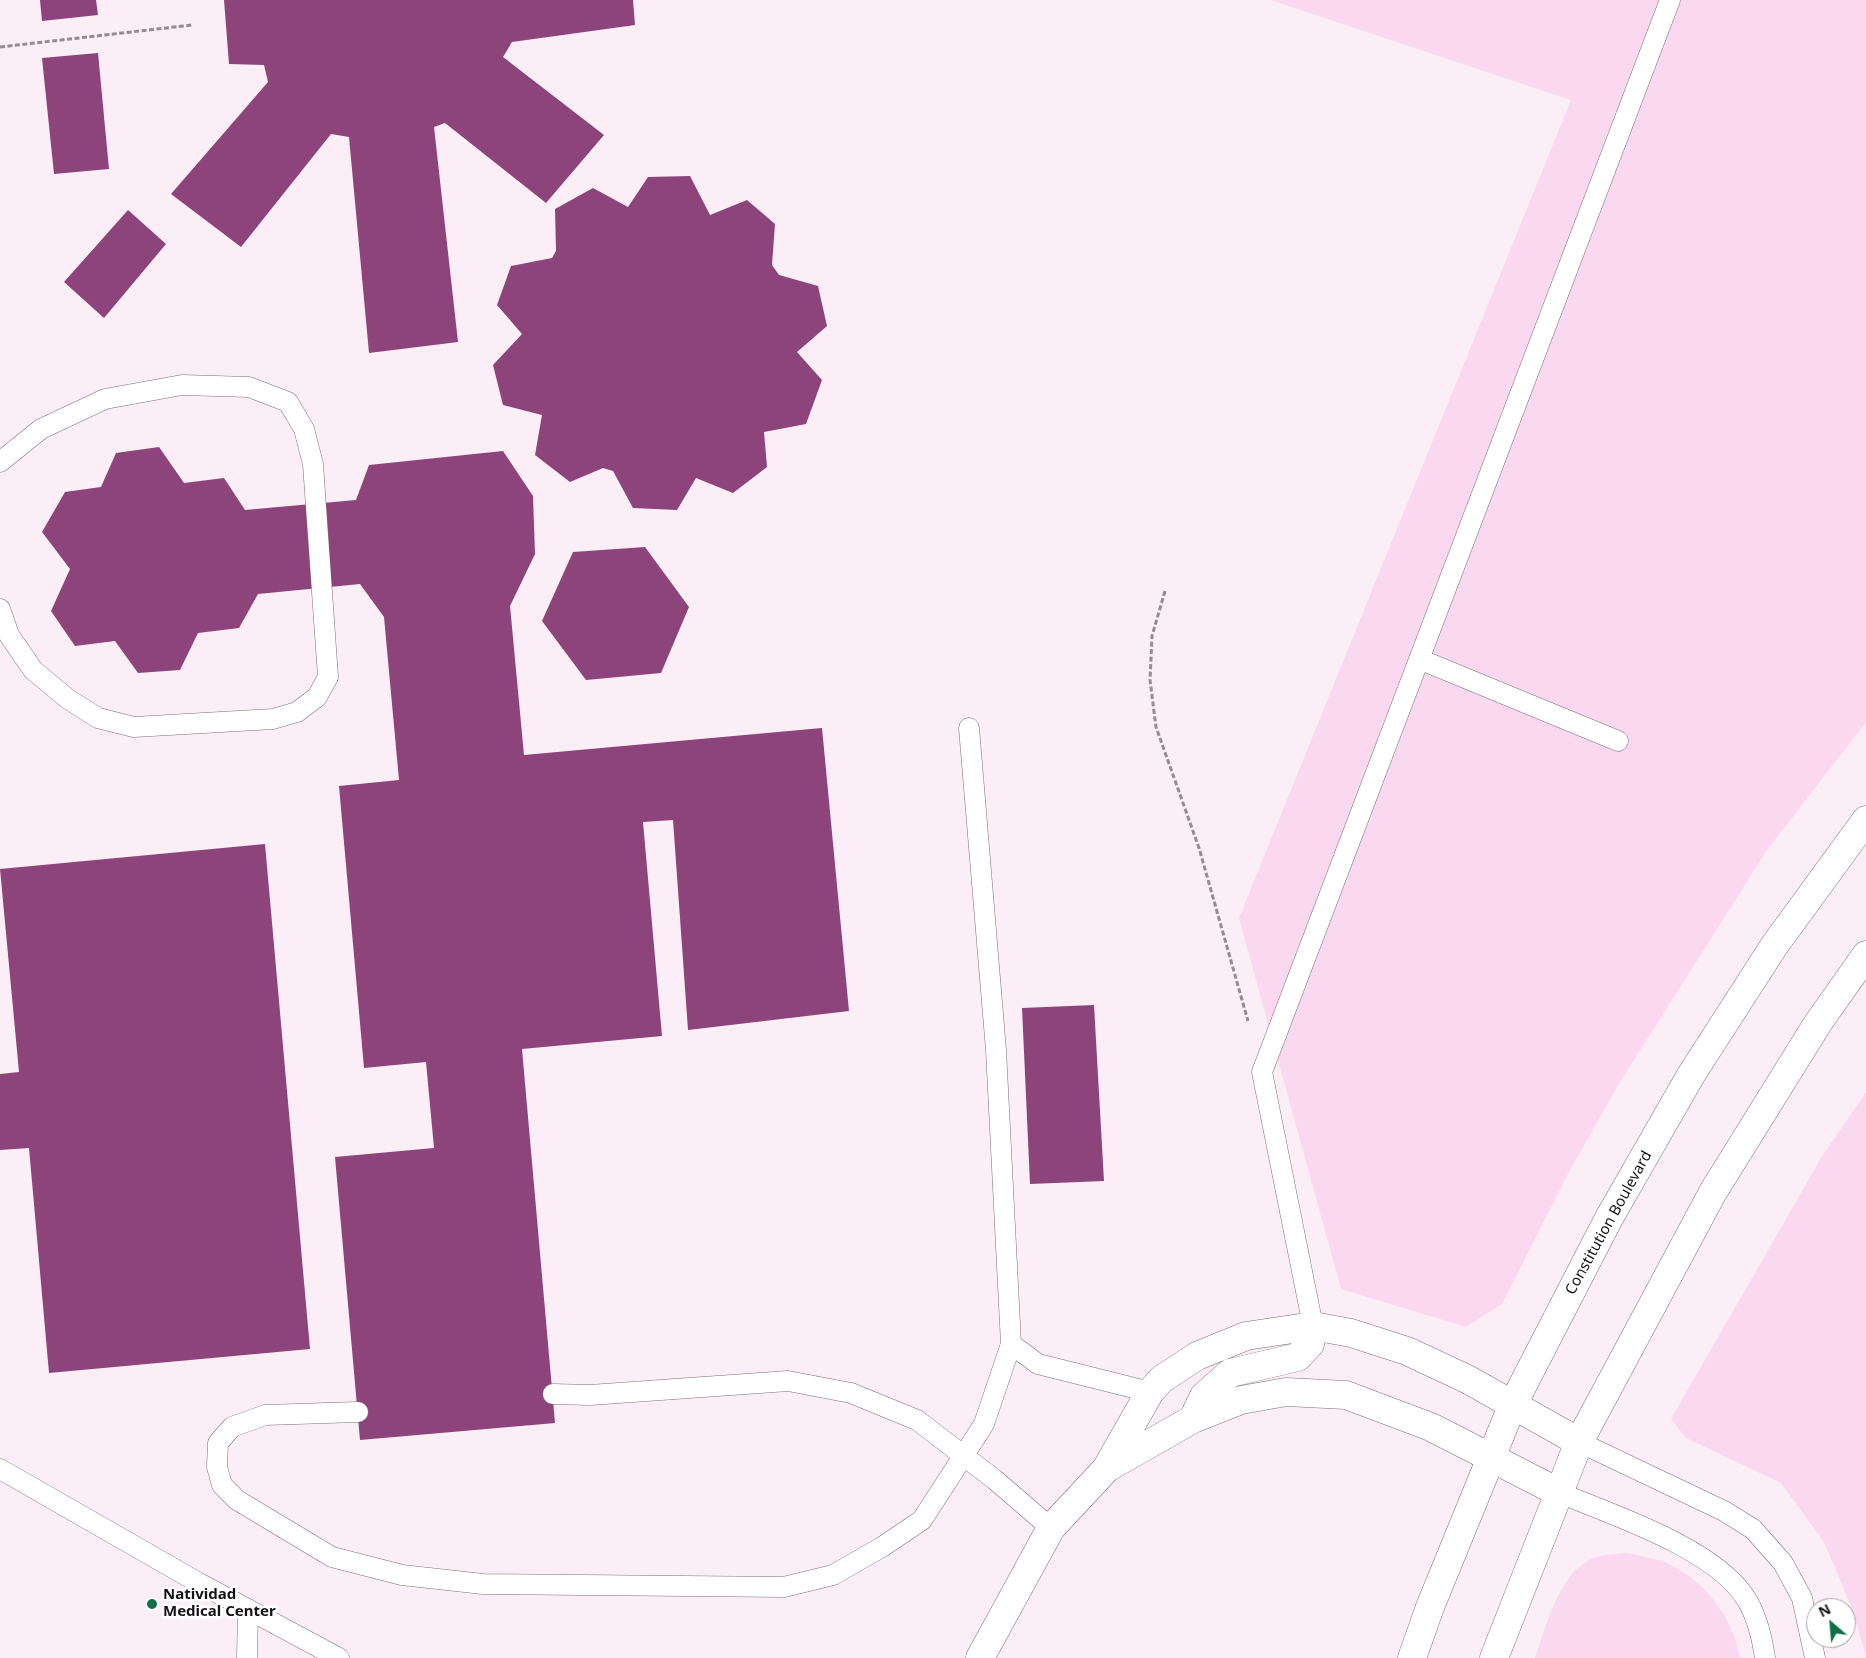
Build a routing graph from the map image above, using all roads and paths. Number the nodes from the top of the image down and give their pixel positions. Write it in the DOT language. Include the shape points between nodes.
graph roads {
  1 [pos="1670,0"];
  2 [pos="192,25"];
  3 [pos="0,47"];
  4 [pos="0,462"];
  5 [pos="1165,591"];
  6 [pos="0,609"];
  7 [pos="1419,659"];
  8 [pos="969,728"];
  9 [pos="1618,741"];
  10 [pos="1866,820"];
  11 [pos="1866,955"];
  12 [pos="1262,1072"];
  13 [pos="1313,1326"];
  14 [pos="1010,1344"];
  15 [pos="1150,1392"];
  16 [pos="553,1394"];
  17 [pos="1513,1404"];
  18 [pos="358,1412"];
  19 [pos="1193,1419"];
  20 [pos="1579,1442"];
  21 [pos="964,1456"];
  22 [pos="1489,1458"];
  23 [pos="0,1469"];
  24 [pos="1106,1469"];
  25 [pos="1560,1493"];
  26 [pos="1052,1528"];
  27 [pos="248,1609"];
  28 [pos="247,1658"];
  29 [pos="339,1658"];
  30 [pos="980,1658"];
  31 [pos="1412,1658"];
  32 [pos="1494,1658"];
  33 [pos="1765,1658"];
  34 [pos="1815,1658"];
  1 -- 7 [label="lane"];
  2 -- 3 [label="path"];
  4 -- 6 [label="lane" via="40,430 105,399 182,384 249,387 288,402 304,429 313,464 328,677 317,697 297,712 273,719 134,727 98,718 68,699 33,670 9,635"];
  5 -- 12 [label="path" via="1152,636 1150,680 1156,727 1199,848"];
  7 -- 9 [label="lane"];
  7 -- 12 [label="lane"];
  8 -- 14 [label="lane" via="996,1050"];
  10 -- 17 [label="main road, Constitution Boulevard" via="1774,946 1691,1075 1609,1218"];
  11 -- 20 [label="main road" via="1818,1023 1713,1192"];
  12 -- 13 [label="lane"];
  13 -- 15 [label="main road" via="1246,1336 1197,1356"];
  13 -- 17 [label="main road" via="1351,1333 1407,1351"];
  13 -- 19 [label="main road" via="1310,1344 1298,1358 1230,1373 1204,1396"];
  14 -- 15 [label="lane" via="1038,1364"];
  14 -- 21 [label="lane" via="984,1424"];
  15 -- 24 [label="main road"];
  16 -- 21 [label="lane" via="590,1395 788,1381 850,1393 917,1420"];
  17 -- 20 [label="main road"];
  17 -- 22 [label="main road, Constitution Boulevard"];
  18 -- 21 [label="lane" via="265,1415 232,1427 218,1443 217,1467 222,1485 236,1500 332,1557 402,1575 482,1584 784,1587 833,1575 882,1548 922,1520"];
  19 -- 22 [label="main road" via="1241,1400 1286,1392 1346,1395 1431,1426"];
  19 -- 24 [label="main road"];
  20 -- 25 [label="main road"];
  20 -- 34 [label="lane" via="1715,1506 1753,1529 1783,1563 1802,1598"];
  21 -- 26 [label="lane"];
  22 -- 25 [label="main road"];
  22 -- 31 [label="main road, Constitution Boulevard"];
  23 -- 27 [label="lane"];
  24 -- 26 [label="main road"];
  25 -- 32 [label="main road"];
  25 -- 33 [label="lane" via="1686,1548 1723,1574 1745,1596 1761,1631"];
  26 -- 30 [label="main road"];
  27 -- 28 [label="lane"];
  27 -- 29 [label="lane"];
}
